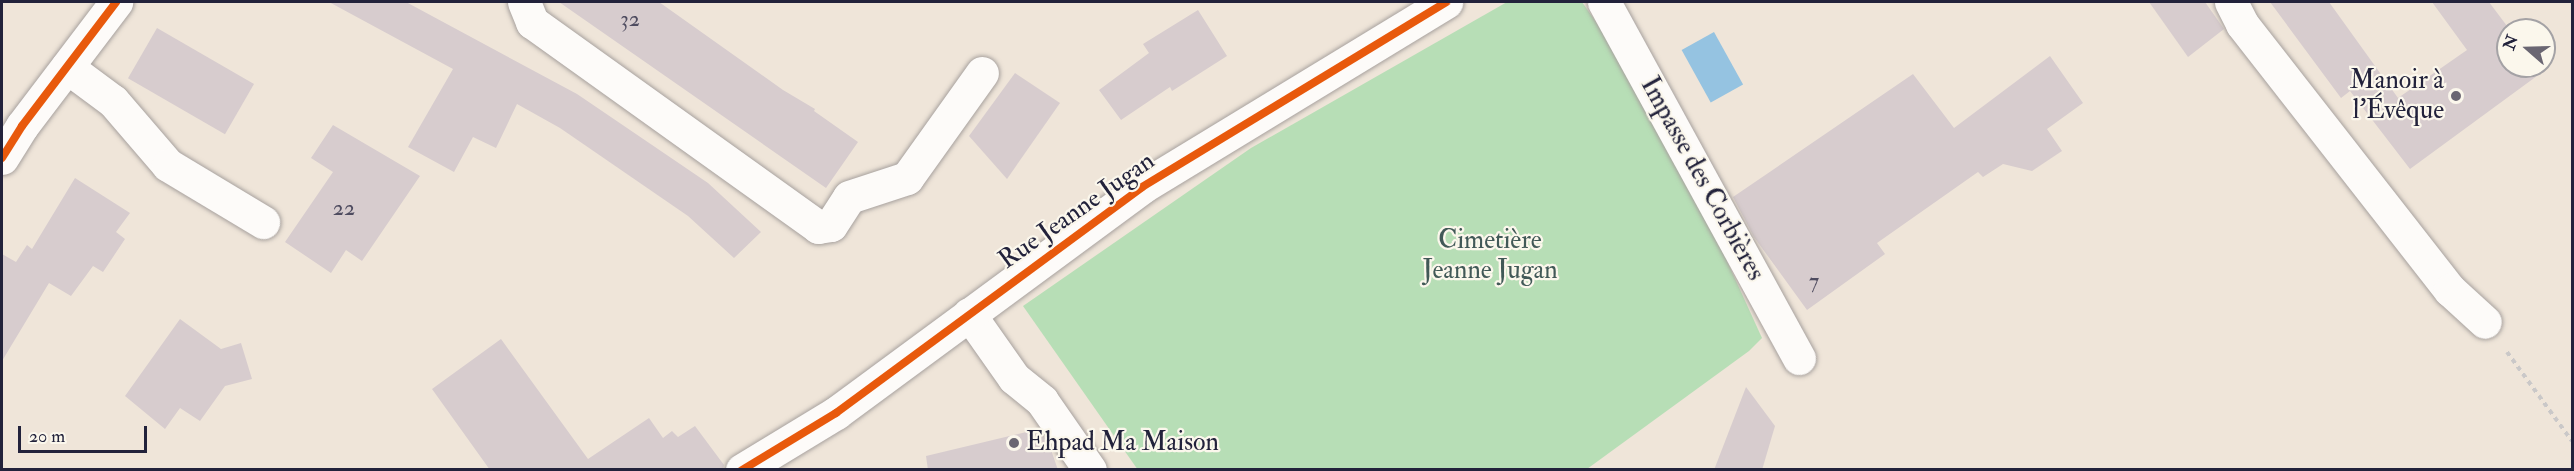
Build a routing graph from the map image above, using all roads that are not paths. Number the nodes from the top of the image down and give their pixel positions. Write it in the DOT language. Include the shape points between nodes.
graph roads {
  1 [pos="116,2"];
  2 [pos="524,2"];
  3 [pos="1446,2"];
  4 [pos="1604,2"];
  5 [pos="2238,4"];
  6 [pos="67,67"];
  7 [pos="982,73"];
  8 [pos="2,158"];
  9 [pos="263,222"];
  10 [pos="969,314"];
  11 [pos="2485,322"];
  12 [pos="1799,358"];
  13 [pos="742,470"];
  14 [pos="1090,470"];
  1 -- 6 [label="street"];
  2 -- 7 [label="street" via="532,22 818,227 831,225 849,197 907,178"];
  3 -- 10 [label="street, Rue Jeanne Jugan" via="1142,187"];
  4 -- 12 [label="street, Impasse des Corbières"];
  5 -- 11 [label="street" via="2242,24 2450,290"];
  6 -- 8 [label="street"];
  6 -- 9 [label="street" via="113,101 168,165"];
  10 -- 13 [label="street, Rue Jeanne Jugan" via="836,413"];
  10 -- 14 [label="street" via="1014,378 1042,401"];
}
